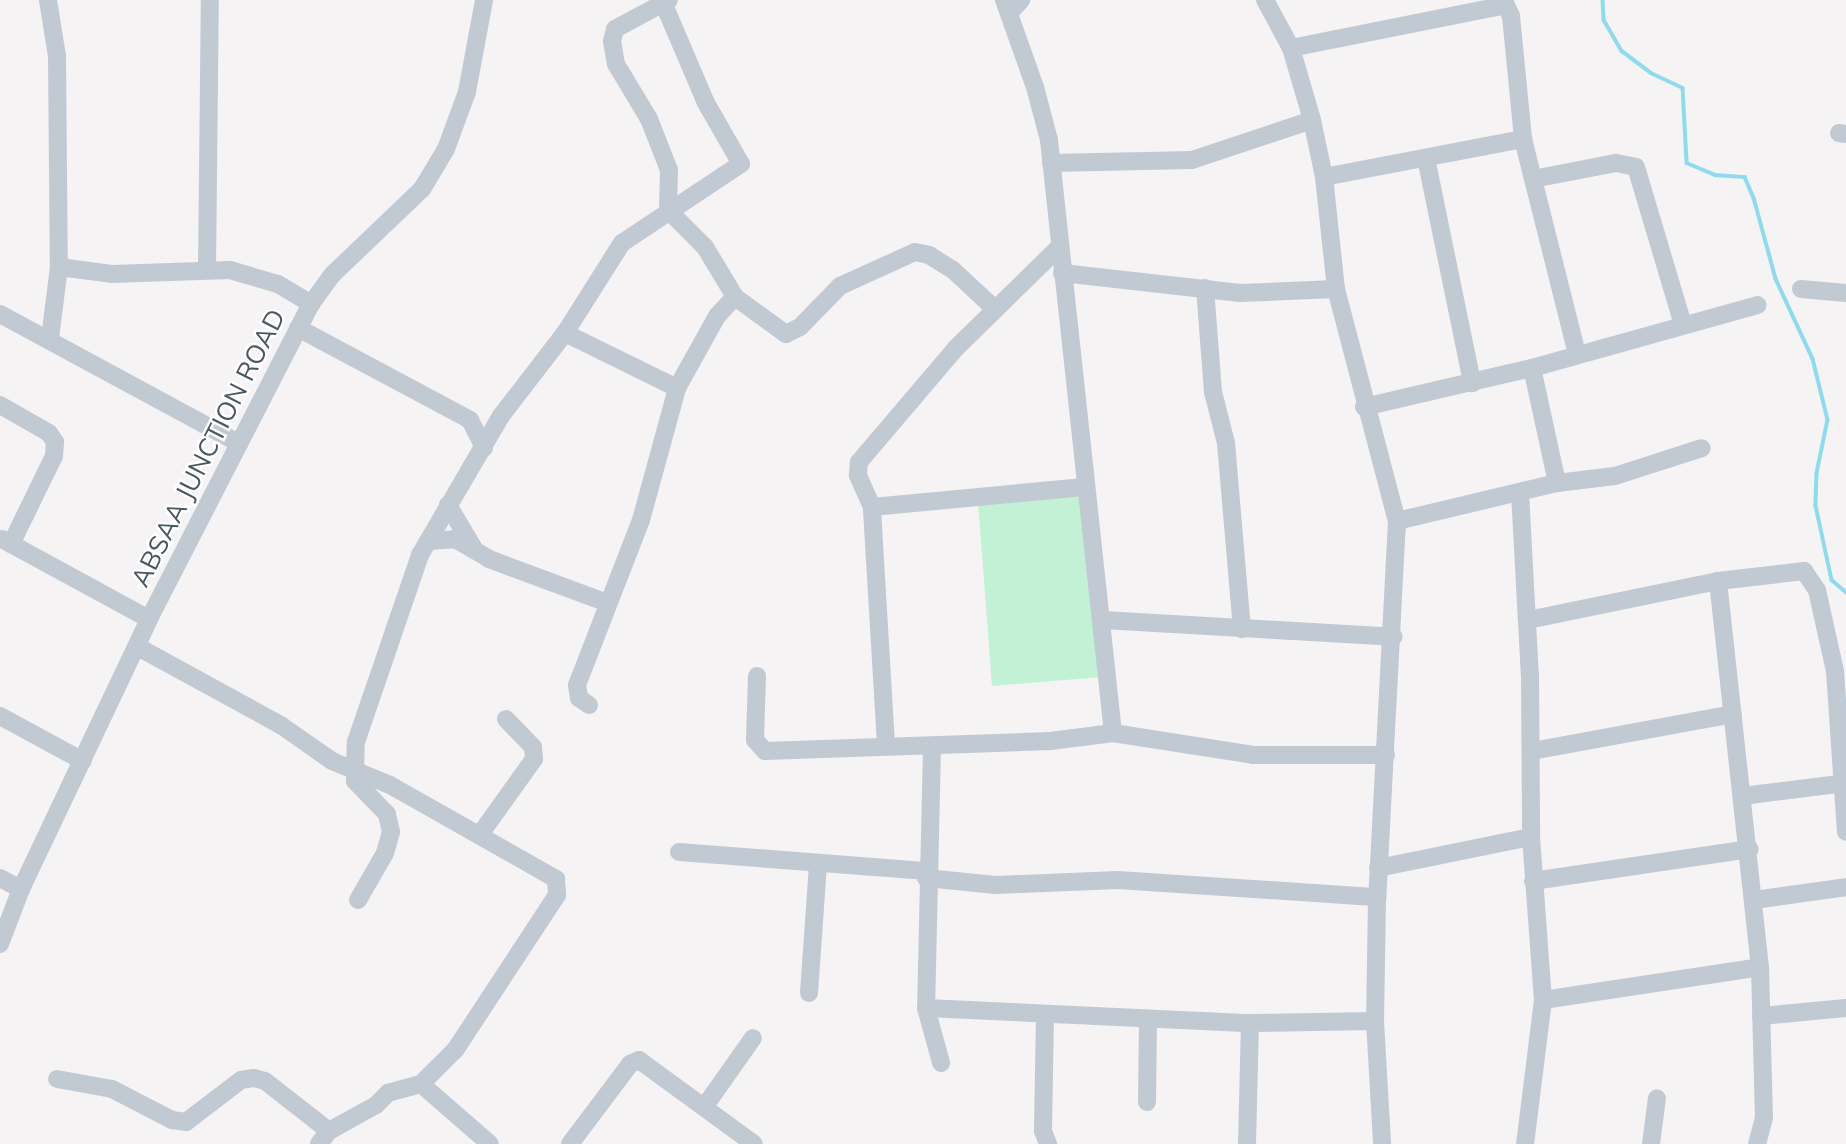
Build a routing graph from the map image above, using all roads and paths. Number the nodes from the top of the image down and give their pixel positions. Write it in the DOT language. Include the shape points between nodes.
graph roads {
  1 [pos="48,0"];
  2 [pos="210,0"];
  3 [pos="484,0"];
  4 [pos="1265,0"];
  5 [pos="656,3"];
  6 [pos="1012,4"];
  7 [pos="1291,48"];
  8 [pos="1312,120"];
  9 [pos="1523,139"];
  10 [pos="1426,158"];
  11 [pos="1051,163"];
  12 [pos="1324,177"];
  13 [pos="1533,179"];
  14 [pos="668,210"];
  15 [pos="1058,248"];
  16 [pos="59,267"];
  17 [pos="206,269"];
  18 [pos="1062,273"];
  19 [pos="1205,288"];
  20 [pos="1336,289"];
  21 [pos="1801,289"];
  22 [pos="1846,293"];
  23 [pos="735,297"];
  24 [pos="311,304"];
  25 [pos="1756,305"];
  26 [pos="995,309"];
  27 [pos="0,314"];
  28 [pos="1683,325"];
  29 [pos="298,328"];
  30 [pos="565,333"];
  31 [pos="50,338"];
  32 [pos="1577,354"];
  33 [pos="1532,368"];
  34 [pos="1472,383"];
  35 [pos="677,388"];
  36 [pos="0,405"];
  37 [pos="1364,407"];
  38 [pos="501,416"];
  39 [pos="470,421"];
  40 [pos="239,443"];
  41 [pos="484,448"];
  42 [pos="1702,448"];
  43 [pos="1557,483"];
  44 [pos="1084,487"];
  45 [pos="1520,493"];
  46 [pos="448,505"];
  47 [pos="872,507"];
  48 [pos="1397,521"];
  49 [pos="5,541"];
  50 [pos="429,541"];
  51 [pos="474,547"];
  52 [pos="1718,581"];
  53 [pos="607,603"];
  54 [pos="149,620"];
  55 [pos="1103,620"];
  56 [pos="1528,620"];
  57 [pos="1242,629"];
  58 [pos="1394,637"];
  59 [pos="138,647"];
  60 [pos="757,676"];
  61 [pos="589,705"];
  62 [pos="1733,714"];
  63 [pos="0,716"];
  64 [pos="506,719"];
  65 [pos="1113,733"];
  66 [pos="886,745"];
  67 [pos="932,747"];
  68 [pos="1532,751"];
  69 [pos="1386,755"];
  70 [pos="83,761"];
  71 [pos="354,769"];
  72 [pos="1839,784"];
  73 [pos="1742,796"];
  74 [pos="1846,832"];
  75 [pos="481,833"];
  76 [pos="1531,837"];
  77 [pos="1750,849"];
  78 [pos="679,852"];
  79 [pos="818,865"];
  80 [pos="1378,867"];
  81 [pos="927,874"];
  82 [pos="0,878"];
  83 [pos="1533,881"];
  84 [pos="1846,887"];
  85 [pos="20,889"];
  86 [pos="1377,897"];
  87 [pos="358,900"];
  88 [pos="1754,900"];
  89 [pos="0,944"];
  90 [pos="1760,967"];
  91 [pos="809,993"];
  92 [pos="1543,1000"];
  93 [pos="926,1008"];
  94 [pos="1846,1008"];
  95 [pos="1045,1014"];
  96 [pos="1761,1016"];
  97 [pos="1148,1019"];
  98 [pos="1375,1021"];
  99 [pos="1250,1023"];
  100 [pos="753,1038"];
  101 [pos="941,1063"];
  102 [pos="57,1079"];
  103 [pos="421,1084"];
  104 [pos="1657,1098"];
  105 [pos="1147,1102"];
  106 [pos="705,1106"];
  107 [pos="324,1138"];
  108 [pos="490,1144"];
  109 [pos="570,1144"];
  110 [pos="754,1144"];
  111 [pos="1048,1144"];
  112 [pos="1247,1144"];
  113 [pos="1382,1144"];
  114 [pos="1525,1144"];
  115 [pos="1651,1144"];
  116 [pos="1757,1144"];
  1 -- 16 [label="street" via="56,42"];
  2 -- 17 [label="street"];
  3 -- 24 [label="street, ABSAA JUNCTION ROAD" via="467,92 435,171 407,206 333,274"];
  4 -- 7 [label="street"];
  5 -- 14 [label="street" via="615,29 613,53 649,119 668,170"];
  5 -- 14 [label="street" via="741,164"];
  6 -- 11 [label="street" via="1042,108"];
  7 -- 8 [label="street"];
  7 -- 9 [label="street" via="1506,5 1511,16"];
  8 -- 11 [label="street" via="1192,160"];
  8 -- 12 [label="street"];
  9 -- 10 [label="street"];
  9 -- 13 [label="street"];
  10 -- 12 [label="street"];
  10 -- 34 [label="street"];
  11 -- 15 [label="street"];
  12 -- 20 [label="street"];
  13 -- 28 [label="street" via="1616,163 1636,167"];
  13 -- 32 [label="street"];
  14 -- 23 [label="street" via="705,247"];
  14 -- 30 [label="street" via="622,243"];
  15 -- 18 [label="street"];
  15 -- 26 [label="street"];
  16 -- 17 [label="street" via="112,274"];
  16 -- 31 [label="street"];
  17 -- 24 [label="street" via="245,272"];
  18 -- 19 [label="street"];
  18 -- 44 [label="street"];
  19 -- 20 [label="street" via="1240,293"];
  19 -- 57 [label="street" via="1213,392 1227,443"];
  20 -- 37 [label="street"];
  21 -- 22 [label="street"];
  23 -- 26 [label="street" via="780,332 792,334 840,286 915,252 953,270"];
  23 -- 35 [label="street" via="718,316"];
  24 -- 29 [label="street, ABSAA JUNCTION ROAD"];
  25 -- 28 [label="street"];
  26 -- 47 [label="street" via="859,462 858,475"];
  27 -- 31 [label="street"];
  28 -- 32 [label="street"];
  29 -- 39 [label="street"];
  29 -- 40 [label="street, ABSAA JUNCTION ROAD"];
  30 -- 35 [label="street"];
  30 -- 38 [label="street"];
  31 -- 40 [label="street"];
  32 -- 33 [label="street"];
  33 -- 34 [label="street"];
  33 -- 43 [label="street"];
  34 -- 37 [label="street"];
  35 -- 53 [label="street" via="641,520"];
  36 -- 49 [label="street" via="48,433 55,442 54,456"];
  37 -- 48 [label="street"];
  38 -- 39 [label="street"];
  38 -- 41 [label="street"];
  39 -- 41 [label="street"];
  40 -- 54 [label="street, ABSAA JUNCTION ROAD"];
  41 -- 46 [label="street"];
  42 -- 43 [label="street" via="1615,476"];
  43 -- 45 [label="street"];
  44 -- 47 [label="street"];
  44 -- 55 [label="street"];
  45 -- 48 [label="street"];
  45 -- 56 [label="street"];
  46 -- 50 [label="street"];
  46 -- 51 [label="street"];
  47 -- 66 [label="street"];
  48 -- 58 [label="street"];
  49 -- 54 [label="street"];
  50 -- 51 [label="street" via="455,539"];
  50 -- 71 [label="street" via="363,715"];
  51 -- 53 [label="street" via="489,559"];
  52 -- 56 [label="street"];
  52 -- 62 [label="street"];
  52 -- 72 [label="street" via="1804,571 1812,578 1835,671"];
  53 -- 61 [label="street" via="577,685 579,698"];
  54 -- 59 [label="street, ABSAA JUNCTION ROAD"];
  55 -- 57 [label="street"];
  55 -- 65 [label="street"];
  56 -- 68 [label="street"];
  57 -- 58 [label="street"];
  58 -- 69 [label="street"];
  59 -- 70 [label="street, ABSAA JUNCTION ROAD"];
  59 -- 71 [label="street"];
  60 -- 66 [label="street" via="753,708 755,740 761,750"];
  62 -- 68 [label="street"];
  62 -- 73 [label="street"];
  63 -- 70 [label="street"];
  64 -- 75 [label="street" via="533,747 534,759"];
  65 -- 67 [label="street"];
  65 -- 69 [label="street" via="1253,755"];
  66 -- 67 [label="street"];
  67 -- 81 [label="street"];
  68 -- 76 [label="street"];
  69 -- 80 [label="street"];
  70 -- 85 [label="street, ABSAA JUNCTION ROAD"];
  71 -- 75 [label="street"];
  71 -- 87 [label="street" via="362,792 387,814 391,832 385,853"];
  72 -- 73 [label="street"];
  72 -- 74 [label="street"];
  73 -- 77 [label="street"];
  75 -- 103 [label="street" via="556,878 557,895 455,1050"];
  76 -- 80 [label="street"];
  76 -- 83 [label="street"];
  77 -- 83 [label="street"];
  77 -- 88 [label="street"];
  78 -- 79 [label="street"];
  79 -- 81 [label="street"];
  79 -- 91 [label="street"];
  80 -- 86 [label="street"];
  81 -- 86 [label="street" via="996,886 1118,880"];
  81 -- 93 [label="street"];
  82 -- 85 [label="street"];
  83 -- 92 [label="street"];
  84 -- 88 [label="street"];
  85 -- 89 [label="street, ABSAA JUNCTION ROAD"];
  86 -- 98 [label="street"];
  88 -- 90 [label="street"];
  90 -- 92 [label="street"];
  90 -- 96 [label="street"];
  92 -- 114 [label="street"];
  93 -- 95 [label="street"];
  93 -- 101 [label="street"];
  94 -- 96 [label="street"];
  95 -- 97 [label="street"];
  95 -- 111 [label="street" via="1043,1131"];
  96 -- 116 [label="street" via="1763,1118"];
  97 -- 99 [label="street"];
  97 -- 105 [label="street"];
  98 -- 99 [label="street"];
  98 -- 113 [label="street"];
  99 -- 112 [label="street"];
  100 -- 106 [label="street"];
  102 -- 107 [label="street" via="112,1089 172,1120 186,1122 240,1080 254,1078 265,1081"];
  103 -- 107 [label="street" via="388,1093"];
  103 -- 108 [label="street"];
  104 -- 115 [label="street"];
  106 -- 109 [label="street" via="639,1060 630,1064"];
  106 -- 110 [label="street"];
}
